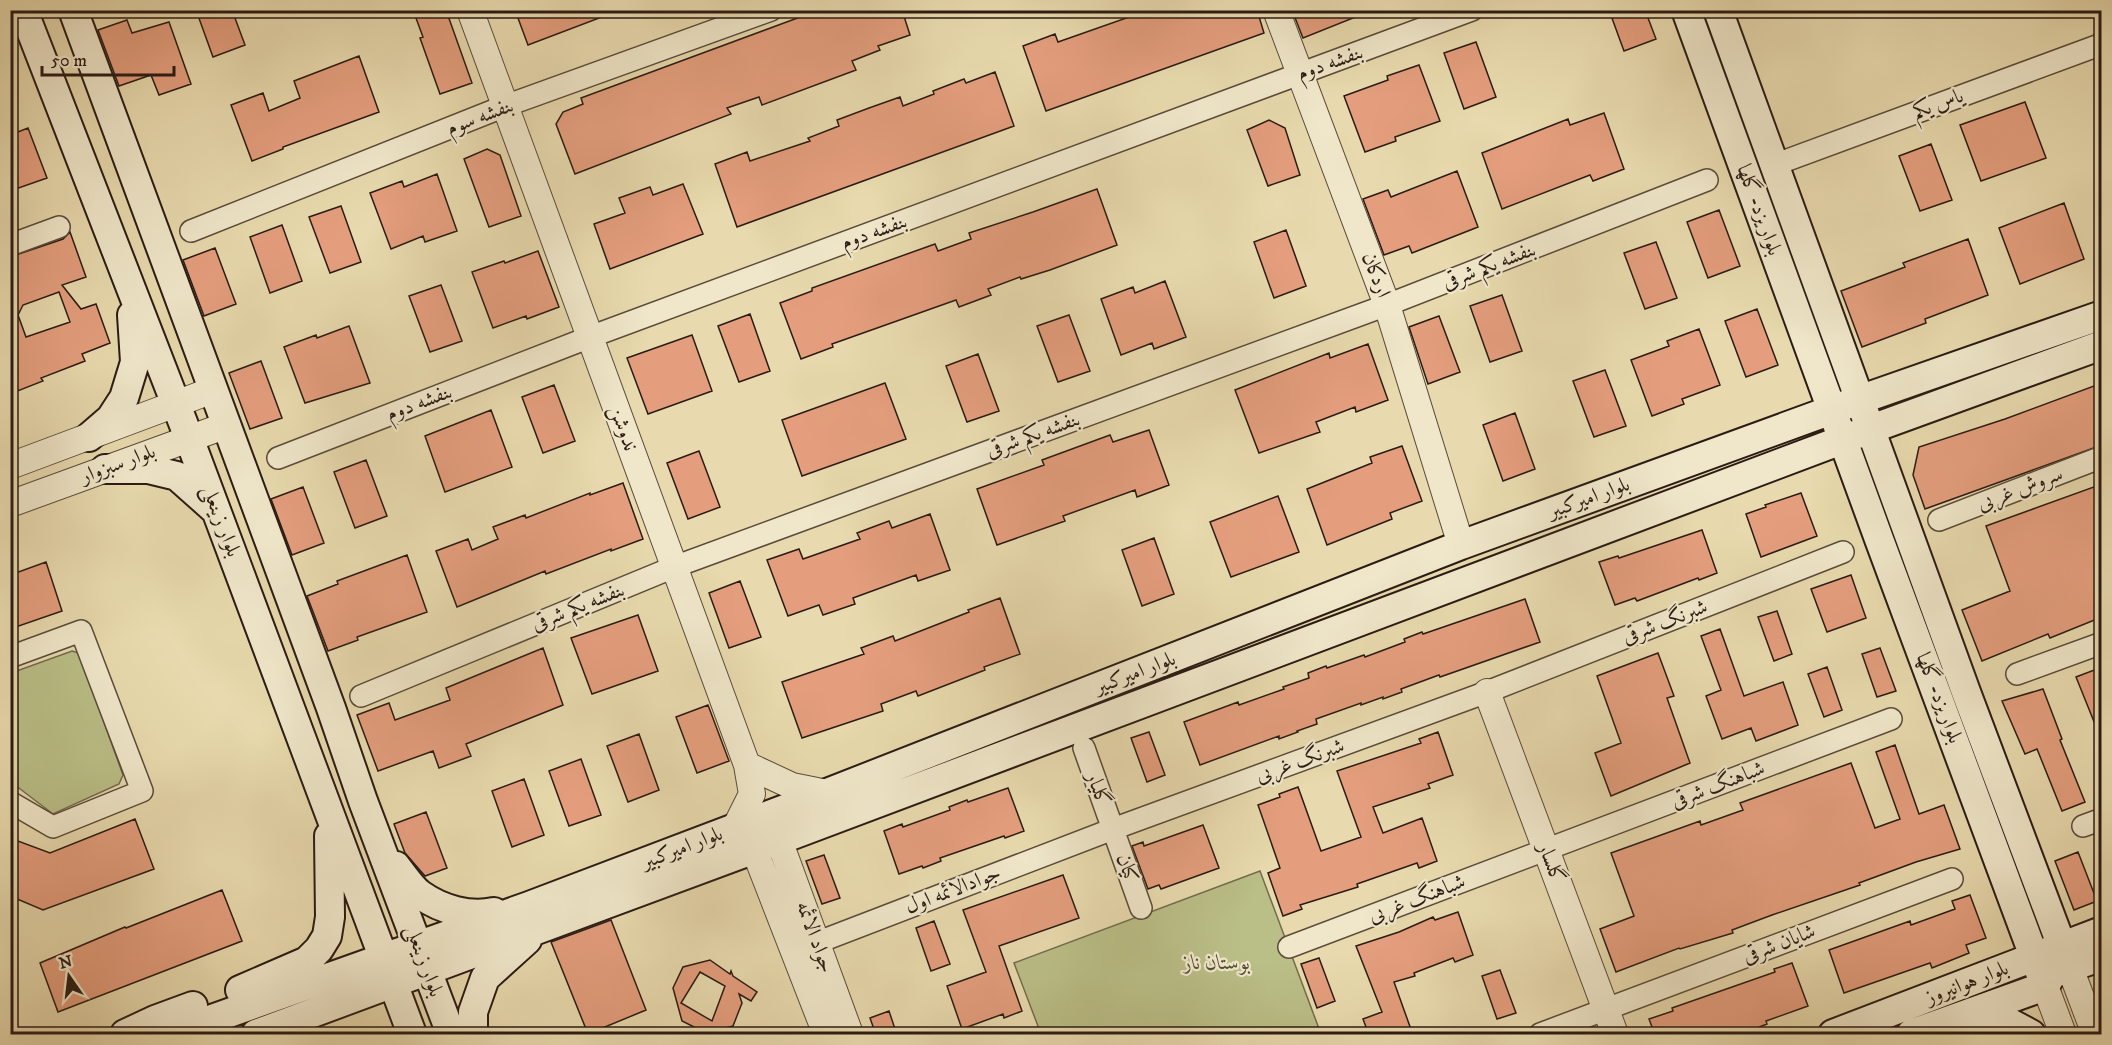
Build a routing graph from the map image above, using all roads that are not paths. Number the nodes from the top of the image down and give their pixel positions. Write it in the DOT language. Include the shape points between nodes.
graph roads {
  1 [pos="23,10"];
  2 [pos="72,10"];
  3 [pos="470,10"];
  4 [pos="771,10"];
  5 [pos="1276,10"];
  6 [pos="1472,10"];
  7 [pos="1686,10"];
  8 [pos="1718,10"];
  9 [pos="2102,44"];
  10 [pos="1300,74"];
  11 [pos="505,106"];
  12 [pos="1774,165"];
  13 [pos="1707,180"];
  14 [pos="58,228"];
  15 [pos="191,231"];
  16 [pos="10,245"];
  17 [pos="131,288"];
  18 [pos="1387,305"];
  19 [pos="2102,315"];
  20 [pos="590,337"];
  21 [pos="2102,345"];
  22 [pos="213,390"];
  23 [pos="1859,400"];
  24 [pos="175,405"];
  25 [pos="1832,410"];
  26 [pos="227,425"];
  27 [pos="1871,429"];
  28 [pos="89,437"];
  29 [pos="189,438"];
  30 [pos="1843,440"];
  31 [pos="2102,457"];
  32 [pos="278,459"];
  33 [pos="10,466"];
  34 [pos="105,469"];
  35 [pos="10,504"];
  36 [pos="217,512"];
  37 [pos="1938,520"];
  38 [pos="1461,544"];
  39 [pos="1843,552"];
  40 [pos="675,567"];
  41 [pos="2102,643"];
  42 [pos="10,657"];
  43 [pos="2017,674"];
  44 [pos="1487,692"];
  45 [pos="361,696"];
  46 [pos="1891,720"];
  47 [pos="1084,748"];
  48 [pos="747,765"];
  49 [pos="827,793"];
  50 [pos="363,801"];
  51 [pos="10,802"];
  52 [pos="328,810"];
  53 [pos="735,828"];
  54 [pos="1113,829"];
  55 [pos="767,844"];
  56 [pos="1546,850"];
  57 [pos="1952,879"];
  58 [pos="1141,908"];
  59 [pos="534,918"];
  60 [pos="2102,931"];
  61 [pos="805,947"];
  62 [pos="1289,947"];
  63 [pos="2102,956"];
  64 [pos="2035,957"];
  65 [pos="2066,957"];
  66 [pos="423,958"];
  67 [pos="388,971"];
  68 [pos="2045,986"];
  69 [pos="1606,1010"];
  70 [pos="1949,1019"];
  71 [pos="125,1035"];
  72 [pos="170,1035"];
  73 [pos="256,1035"];
  74 [pos="412,1035"];
  75 [pos="451,1035"];
  76 [pos="473,1035"];
  77 [pos="826,1035"];
  78 [pos="849,1035"];
  79 [pos="1540,1035"];
  80 [pos="1615,1035"];
  81 [pos="1833,1035"];
  82 [pos="1911,1035"];
  83 [pos="2031,1035"];
  84 [pos="2063,1035"];
  85 [pos="2095,1035"];
  1 -- 17 [label="main road, بلوار زینعلی"];
  2 -- 22 [label="main road, بلوار زینعلی"];
  3 -- 11 [label="street, ندوشن"];
  4 -- 11 [label="street, بنفشه سوم"];
  5 -- 10 [label="street, اردکان"];
  6 -- 10 [label="street, بنفشه دوم"];
  7 -- 25 [label="main road, بلوار یزد- گلها"];
  8 -- 12 [label="main road, بلوار یزد- گلها"];
  9 -- 12 [label="street, یاس یکم"];
  10 -- 18 [label="street, اردکان"];
  10 -- 20 [label="street, بنفشه دوم"];
  11 -- 15 [label="street, بنفشه سوم"];
  11 -- 20 [label="street, ندوشن"];
  12 -- 23 [label="main road, بلوار یزد- گلها"];
  13 -- 18 [label="street, بنفشه یکم شرقی"];
  14 -- 16 [label="street"];
  17 -- 24 [label="main road, بلوار زینعلی"];
  17 -- 28 [label="main road" via="135,362 124,398 111,418"];
  18 -- 38 [label="street, اردکان"];
  18 -- 40 [label="street, بنفشه یکم شرقی"];
  19 -- 23 [label="main road, بلوار امیرکبیر"];
  20 -- 32 [label="street, بنفشه دوم"];
  20 -- 40 [label="street, ندوشن"];
  21 -- 27 [label="main road, بلوار امیرکبیر"];
  22 -- 24 [label="street, بلوار سبزوار"];
  22 -- 26 [label="main road, بلوار زینعلی"];
  23 -- 25 [label="main road, بلوار امیرکبیر"];
  23 -- 27 [label="main road, بلوار یزد- گلها"];
  24 -- 28 [label="street, بلوار سبزوار"];
  24 -- 29 [label="main road, بلوار زینعلی"];
  25 -- 30 [label="main road, بلوار یزد- گلها"];
  25 -- 38 [label="main road, بلوار امیرکبیر"];
  26 -- 29 [label="street, بلوار سبزوار"];
  26 -- 50 [label="main road, بلوار زینعلی"];
  27 -- 30 [label="main road, بلوار امیرکبیر"];
  27 -- 65 [label="main road, بلوار یزد- گلها"];
  28 -- 33 [label="street, بلوار سبزوار"];
  29 -- 34 [label="street, بلوار سبزوار"];
  29 -- 36 [label="main road, بلوار زینعلی"];
  30 -- 55 [label="main road, بلوار امیرکبیر"];
  30 -- 64 [label="main road, بلوار یزد- گلها"];
  31 -- 37 [label="street, سروش غربی"];
  34 -- 35 [label="street, بلوار سبزوار"];
  34 -- 36 [label="main road" via="148,468 177,476"];
  36 -- 52 [label="main road, بلوار زینعلی"];
  38 -- 49 [label="main road, بلوار امیرکبیر"];
  39 -- 44 [label="street, شبرنگ شرقی"];
  40 -- 45 [label="street, بنفشه یکم شرقی"];
  40 -- 48 [label="street, ندوشن"];
  41 -- 43 [label="street"];
  42 -- 51 [label="street" via="81,631 142,791 53,827"];
  44 -- 54 [label="street, شبرنگ غربی"];
  44 -- 56 [label="street, گلسار"];
  46 -- 56 [label="street, شباهنگ شرقی"];
  47 -- 54 [label="street, گلیار"];
  48 -- 49 [label="street" via="792,786"];
  48 -- 53 [label="street, ندوشن" via="752,794"];
  49 -- 53 [label="main road, بلوار امیرکبیر"];
  50 -- 59 [label="main road" via="397,867 420,895 450,910"];
  50 -- 66 [label="main road, بلوار زینعلی"];
  52 -- 67 [label="main road, بلوار زینعلی"];
  52 -- 71 [label="main road" via="330,917 327,936 319,949 307,961 268,979 154,1020"];
  53 -- 59 [label="main road, بلوار امیرکبیر"];
  54 -- 58 [label="street, کیان"];
  54 -- 61 [label="street, جوادالائمه اول"];
  55 -- 59 [label="main road, بلوار امیرکبیر"];
  55 -- 61 [label="street, جواد الائمه"];
  56 -- 62 [label="street, شباهنگ غربی"];
  56 -- 69 [label="street, گلسار"];
  57 -- 69 [label="street, شایان شرقی"];
  59 -- 66 [label="main road, بلوار امیرکبیر"];
  59 -- 76 [label="main road" via="485,978 473,1012"];
  60 -- 65 [label="main road, بلوار هوانیروز"];
  61 -- 77 [label="street, جواد الائمه"];
  61 -- 78 [label="street, جواد الائمه"];
  63 -- 65 [label="main road, بلوار هوانیروز"];
  64 -- 65 [label="main road, بلوار هوانیروز"];
  64 -- 68 [label="main road, بلوار یزد- گلها"];
  64 -- 81 [label="main road, بلوار هوانیروز"];
  65 -- 68 [label="main road, بلوار هوانیروز"];
  65 -- 85 [label="street"];
  66 -- 67 [label="main road, بلوار امیرکبیر"];
  66 -- 75 [label="main road, بلوار زینعلی"];
  67 -- 72 [label="main road, بلوار امیرکبیر"];
  67 -- 73 [label="main road, بلوار امیرکبیر"];
  67 -- 74 [label="main road, بلوار زینعلی"];
  68 -- 70 [label="main road, بلوار هوانیروز"];
  68 -- 84 [label="street"];
  69 -- 79 [label="street, شایان شرقی"];
  69 -- 80 [label="street, گلسار"];
  70 -- 82 [label="main road, بلوار هوانیروز"];
  70 -- 83 [label="main road" via="2001,1018"];
}
